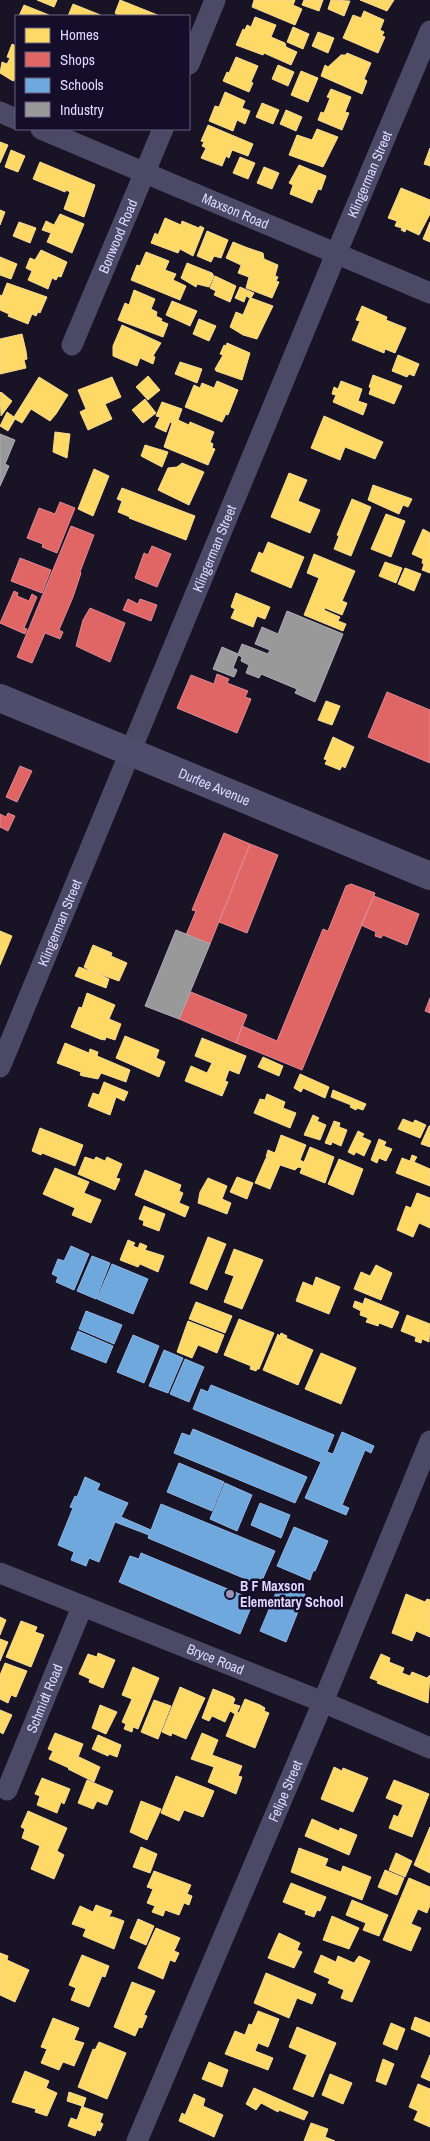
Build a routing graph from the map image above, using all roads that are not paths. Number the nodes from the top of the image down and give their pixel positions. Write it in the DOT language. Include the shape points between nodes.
graph roads {
  1 [pos="215,0"];
  2 [pos="430,31"];
  3 [pos="190,62"];
  4 [pos="0,112"];
  5 [pos="15,119"];
  6 [pos="43,130"];
  7 [pos="162,130"];
  8 [pos="145,171"];
  9 [pos="336,254"];
  10 [pos="430,293"];
  11 [pos="72,345"];
  12 [pos="0,698"];
  13 [pos="131,752"];
  14 [pos="430,876"];
  15 [pos="0,1067"];
  16 [pos="430,1441"];
  17 [pos="0,1573"];
  18 [pos="82,1607"];
  19 [pos="323,1702"];
  20 [pos="430,1748"];
  21 [pos="7,1790"];
  22 [pos="137,2141"];
  1 -- 3 [label="street"];
  2 -- 9 [label="street, Klingerman Street"];
  4 -- 5 [label="street"];
  6 -- 8 [label="street, Maxson Road"];
  7 -- 8 [label="street, Bonwood Road"];
  8 -- 9 [label="street, Maxson Road"];
  8 -- 11 [label="street, Bonwood Road"];
  9 -- 10 [label="street, Maxson Road"];
  9 -- 13 [label="street, Klingerman Street"];
  12 -- 13 [label="main road, Durfee Avenue"];
  13 -- 14 [label="main road, Durfee Avenue"];
  13 -- 15 [label="street, Klingerman Street"];
  16 -- 19 [label="street, Felipe Street"];
  17 -- 18 [label="street, Bryce Road"];
  18 -- 19 [label="street, Bryce Road"];
  18 -- 21 [label="street, Schmidt Road"];
  19 -- 20 [label="street, Bryce Road"];
  19 -- 22 [label="street, Felipe Street"];
}
